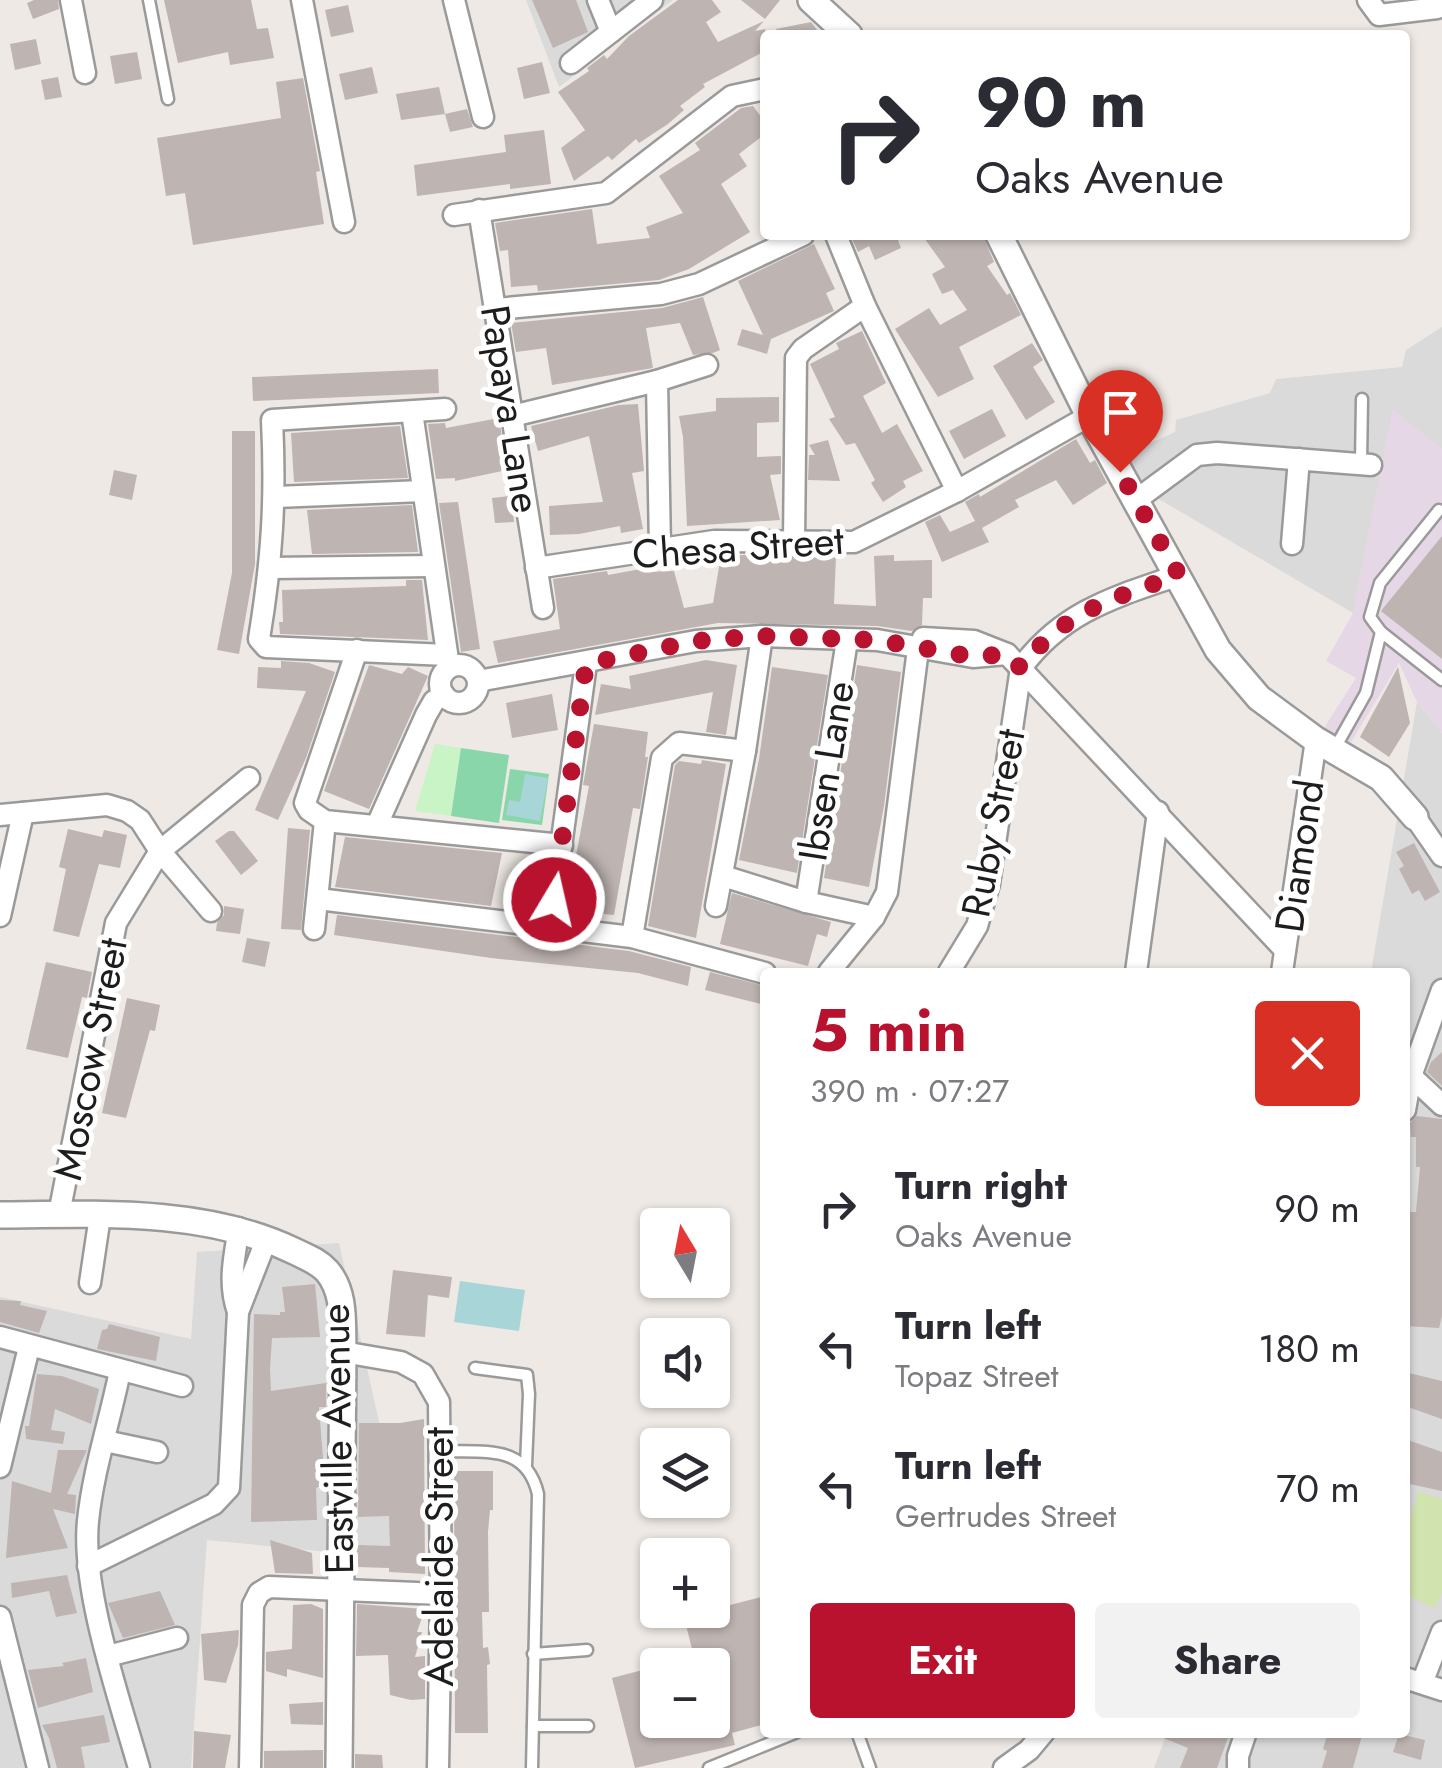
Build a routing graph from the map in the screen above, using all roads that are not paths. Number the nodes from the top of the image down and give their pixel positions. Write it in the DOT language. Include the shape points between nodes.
graph roads {
  1 [pos="71,0"];
  2 [pos="149,0"];
  3 [pos="302,0"];
  4 [pos="454,0"];
  5 [pos="598,0"];
  6 [pos="652,0"];
  7 [pos="811,0"];
  8 [pos="1368,0"];
  9 [pos="1436,4"];
  10 [pos="844,30"];
  11 [pos="610,32"];
  12 [pos="571,63"];
  13 [pos="85,73"];
  14 [pos="760,91"];
  15 [pos="168,99"];
  16 [pos="484,117"];
  17 [pos="479,210"];
  18 [pos="454,214"];
  19 [pos="344,222"];
  20 [pos="792,240"];
  21 [pos="838,240"];
  22 [pos="1001,240"];
  23 [pos="865,306"];
  24 [pos="496,309"];
  25 [pos="707,365"];
  26 [pos="656,381"];
  27 [pos="1362,400"];
  28 [pos="445,409"];
  29 [pos="412,412"];
  30 [pos="512,416"];
  31 [pos="1089,416"];
  32 [pos="1300,460"];
  33 [pos="1366,464"];
  34 [pos="423,491"];
  35 [pos="957,491"];
  36 [pos="276,497"];
  37 [pos="1136,500"];
  38 [pos="1439,510"];
  39 [pos="794,542"];
  40 [pos="1292,544"];
  41 [pos="660,549"];
  42 [pos="433,566"];
  43 [pos="271,568"];
  44 [pos="536,568"];
  45 [pos="1179,575"];
  46 [pos="542,608"];
  47 [pos="1381,632"];
  48 [pos="762,636"];
  49 [pos="846,640"];
  50 [pos="912,646"];
  51 [pos="357,650"];
  52 [pos="448,661"];
  53 [pos="1014,661"];
  54 [pos="586,664"];
  55 [pos="1442,680"];
  56 [pos="478,681"];
  57 [pos="444,695"];
  58 [pos="1325,745"];
  59 [pos="745,752"];
  60 [pos="249,778"];
  61 [pos="1158,812"];
  62 [pos="23,813"];
  63 [pos="0,815"];
  64 [pos="1414,816"];
  65 [pos="325,821"];
  66 [pos="376,826"];
  67 [pos="562,844"];
  68 [pos="160,851"];
  69 [pos="1442,856"];
  70 [pos="723,876"];
  71 [pos="318,899"];
  72 [pos="806,902"];
  73 [pos="716,906"];
  74 [pos="211,910"];
  75 [pos="0,916"];
  76 [pos="874,917"];
  77 [pos="550,927"];
  78 [pos="314,929"];
  79 [pos="632,938"];
  80 [pos="1286,950"];
  81 [pos="832,968"];
  82 [pos="951,968"];
  83 [pos="1137,968"];
  84 [pos="1283,968"];
  85 [pos="760,972"];
  86 [pos="1442,990"];
  87 [pos="1411,1076"];
  88 [pos="1410,1082"];
  89 [pos="1442,1104"];
  90 [pos="59,1214"];
  91 [pos="0,1215"];
  92 [pos="100,1216"];
  93 [pos="239,1228"];
  94 [pos="267,1238"];
  95 [pos="90,1283"];
  96 [pos="238,1312"];
  97 [pos="0,1338"];
  98 [pos="29,1347"];
  99 [pos="343,1352"];
  100 [pos="474,1368"];
  101 [pos="120,1371"];
  102 [pos="182,1386"];
  103 [pos="6,1419"];
  104 [pos="105,1442"];
  105 [pos="441,1451"];
  106 [pos="157,1452"];
  107 [pos="526,1466"];
  108 [pos="0,1467"];
  109 [pos="88,1566"];
  110 [pos="338,1590"];
  111 [pos="441,1594"];
  112 [pos="1,1628"];
  113 [pos="1442,1632"];
  114 [pos="177,1638"];
  115 [pos="587,1650"];
  116 [pos="532,1654"];
  117 [pos="108,1656"];
  118 [pos="1423,1684"];
  119 [pos="10,1704"];
  120 [pos="532,1726"];
  121 [pos="588,1726"];
  122 [pos="782,1738"];
  123 [pos="859,1738"];
  124 [pos="1039,1738"];
  125 [pos="1244,1738"];
  126 [pos="38,1768"];
  127 [pos="139,1768"];
  128 [pos="250,1768"];
  129 [pos="339,1768"];
  130 [pos="438,1768"];
  131 [pos="532,1768"];
  132 [pos="709,1768"];
  133 [pos="870,1768"];
  134 [pos="1004,1768"];
  135 [pos="1238,1768"];
  1 -- 13 [label="street"];
  2 -- 15 [label="lane"];
  3 -- 19 [label="street"];
  4 -- 16 [label="street"];
  5 -- 11 [label="street"];
  6 -- 11 [label="street"];
  7 -- 10 [label="street"];
  8 -- 9 [label="street" via="1378,15"];
  11 -- 12 [label="street"];
  14 -- 17 [label="street" via="732,96 606,193"];
  17 -- 18 [label="street"];
  17 -- 24 [label="street, Papaya Lane"];
  20 -- 24 [label="street" via="700,284 662,294"];
  21 -- 23 [label="street"];
  22 -- 31 [label="street"];
  23 -- 35 [label="street"];
  23 -- 39 [label="street" via="796,358"];
  24 -- 30 [label="street, Papaya Lane"];
  25 -- 26 [label="street"];
  26 -- 30 [label="street"];
  26 -- 41 [label="street"];
  27 -- 33 [label="lane"];
  28 -- 29 [label="street"];
  29 -- 34 [label="street"];
  29 -- 36 [label="street" via="272,420"];
  30 -- 44 [label="street, Papaya Lane"];
  31 -- 35 [label="street, Chesa Street"];
  31 -- 37 [label="street"];
  32 -- 33 [label="street"];
  32 -- 37 [label="street" via="1196,455"];
  32 -- 40 [label="street"];
  34 -- 36 [label="street"];
  34 -- 42 [label="street"];
  35 -- 39 [label="street, Chesa Street" via="854,542"];
  36 -- 43 [label="street"];
  37 -- 45 [label="street"];
  38 -- 47 [label="lane" via="1380,584 1370,617"];
  39 -- 41 [label="street, Chesa Street" via="714,541"];
  41 -- 44 [label="street, Chesa Street"];
  42 -- 43 [label="street"];
  42 -- 52 [label="street"];
  43 -- 51 [label="street" via="261,644"];
  44 -- 46 [label="street, Papaya Lane"];
  45 -- 53 [label="street" via="1094,605"];
  45 -- 58 [label="street" via="1218,650 1258,698"];
  47 -- 55 [label="lane"];
  47 -- 58 [label="lane" via="1366,692"];
  48 -- 49 [label="street"];
  48 -- 54 [label="street" via="696,641"];
  48 -- 59 [label="street"];
  49 -- 50 [label="street"];
  49 -- 72 [label="street, Ibsen Lane"];
  50 -- 53 [label="street" via="922,638 974,641"];
  50 -- 76 [label="street" via="887,892"];
  51 -- 52 [label="street"];
  51 -- 65 [label="street" via="305,803"];
  52 -- 56 [label="street" via="471,668"];
  52 -- 57 [label="street" via="440,680"];
  53 -- 61 [label="street"];
  53 -- 82 [label="street, Ruby Street" via="989,884 977,926"];
  54 -- 56 [label="street"];
  54 -- 67 [label="street"];
  56 -- 57 [label="street" via="469,700"];
  57 -- 66 [label="street" via="426,715"];
  58 -- 64 [label="street" via="1382,778"];
  58 -- 80 [label="street, Diamond"];
  59 -- 70 [label="street"];
  59 -- 79 [label="street" via="679,743 662,758"];
  60 -- 68 [label="street, Moscow Street"];
  61 -- 80 [label="street"];
  61 -- 83 [label="street"];
  62 -- 63 [label="street"];
  62 -- 68 [label="street" via="116,806 140,820"];
  62 -- 75 [label="street"];
  64 -- 69 [label="street"];
  65 -- 66 [label="street"];
  65 -- 71 [label="street"];
  66 -- 67 [label="street"];
  67 -- 77 [label="street"];
  68 -- 74 [label="street"];
  68 -- 90 [label="street, Moscow Street" via="116,923"];
  70 -- 72 [label="street"];
  70 -- 73 [label="street"];
  71 -- 77 [label="street"];
  71 -- 78 [label="street"];
  72 -- 76 [label="street"];
  76 -- 81 [label="street"];
  77 -- 79 [label="street"];
  79 -- 85 [label="street"];
  80 -- 84 [label="street, Diamond"];
  86 -- 87 [label="street"];
  87 -- 88 [label="street"];
  87 -- 89 [label="street"];
  90 -- 91 [label="street, Eastville Avenue"];
  90 -- 92 [label="street, Eastville Avenue"];
  92 -- 93 [label="street, Eastville Avenue"];
  92 -- 95 [label="street"];
  93 -- 94 [label="street, Eastville Avenue"];
  93 -- 96 [label="street" via="232,1271"];
  94 -- 96 [label="street"];
  94 -- 99 [label="street, Eastville Avenue" via="326,1270 341,1300"];
  96 -- 109 [label="street" via="230,1488 214,1504"];
  97 -- 98 [label="street"];
  98 -- 101 [label="street"];
  98 -- 103 [label="street"];
  99 -- 105 [label="street, Adelaide Street" via="401,1362 423,1374 439,1402"];
  99 -- 110 [label="street, Eastville Avenue"];
  100 -- 107 [label="lane" via="526,1376"];
  101 -- 102 [label="street"];
  101 -- 104 [label="street"];
  103 -- 108 [label="street"];
  104 -- 106 [label="street"];
  104 -- 109 [label="street" via="88,1521"];
  105 -- 107 [label="lane" via="504,1454"];
  105 -- 111 [label="street, Adelaide Street"];
  107 -- 116 [label="lane" via="538,1494"];
  109 -- 117 [label="street"];
  110 -- 111 [label="street"];
  110 -- 128 [label="street" via="259,1592 253,1605"];
  110 -- 129 [label="street, Eastville Avenue"];
  111 -- 130 [label="street, Adelaide Street"];
  112 -- 119 [label="street"];
  113 -- 118 [label="street"];
  114 -- 117 [label="street"];
  115 -- 116 [label="lane"];
  116 -- 120 [label="lane"];
  117 -- 127 [label="street"];
  119 -- 126 [label="street"];
  120 -- 121 [label="lane"];
  120 -- 131 [label="lane"];
  122 -- 132 [label="lane"];
  123 -- 133 [label="lane"];
  124 -- 134 [label="street"];
  125 -- 135 [label="street"];
}
